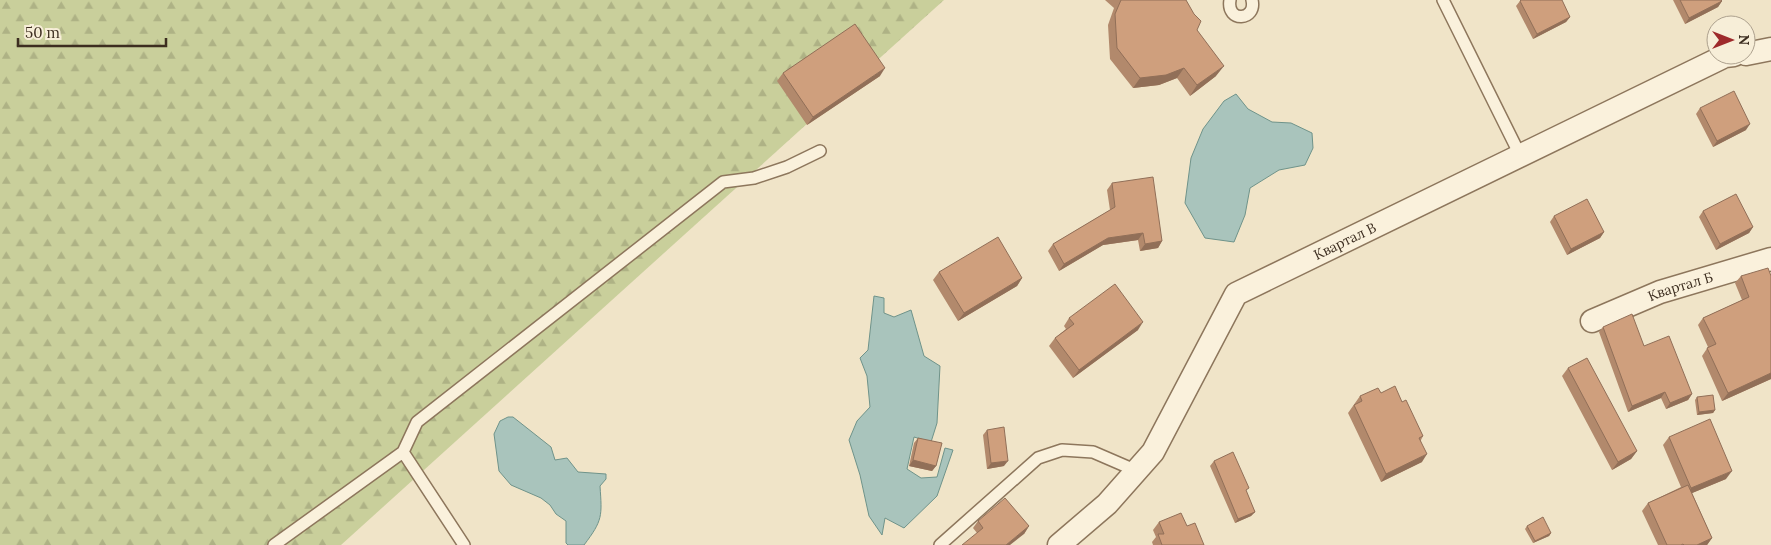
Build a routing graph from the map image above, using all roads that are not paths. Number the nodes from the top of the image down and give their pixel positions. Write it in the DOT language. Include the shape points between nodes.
graph roads {
  1 [pos="1230,0"];
  2 [pos="1443,0"];
  3 [pos="1254,1"];
  4 [pos="1771,49"];
  5 [pos="1756,52"];
  6 [pos="1706,65"];
  7 [pos="820,151"];
  8 [pos="1520,155"];
  9 [pos="1771,259"];
  10 [pos="1592,321"];
  11 [pos="402,452"];
  12 [pos="1137,471"];
  13 [pos="274,545"];
  14 [pos="464,545"];
  15 [pos="940,545"];
  16 [pos="1059,545"];
  1 -- 3 [label="lane" via="1230,10 1239,17 1250,13"];
  2 -- 8 [label="lane"];
  4 -- 5 [label="street"];
  6 -- 8 [label="street, Квартал В"];
  7 -- 11 [label="lane" via="754,178 723,182 417,422"];
  8 -- 12 [label="street, Квартал В" via="1236,294 1153,452"];
  9 -- 10 [label="street, Квартал Б" via="1660,292"];
  11 -- 13 [label="lane"];
  11 -- 14 [label="lane"];
  12 -- 15 [label="lane" via="1093,452 1062,450 1038,458"];
  12 -- 16 [label="street, Квартал В" via="1107,504"];
}
